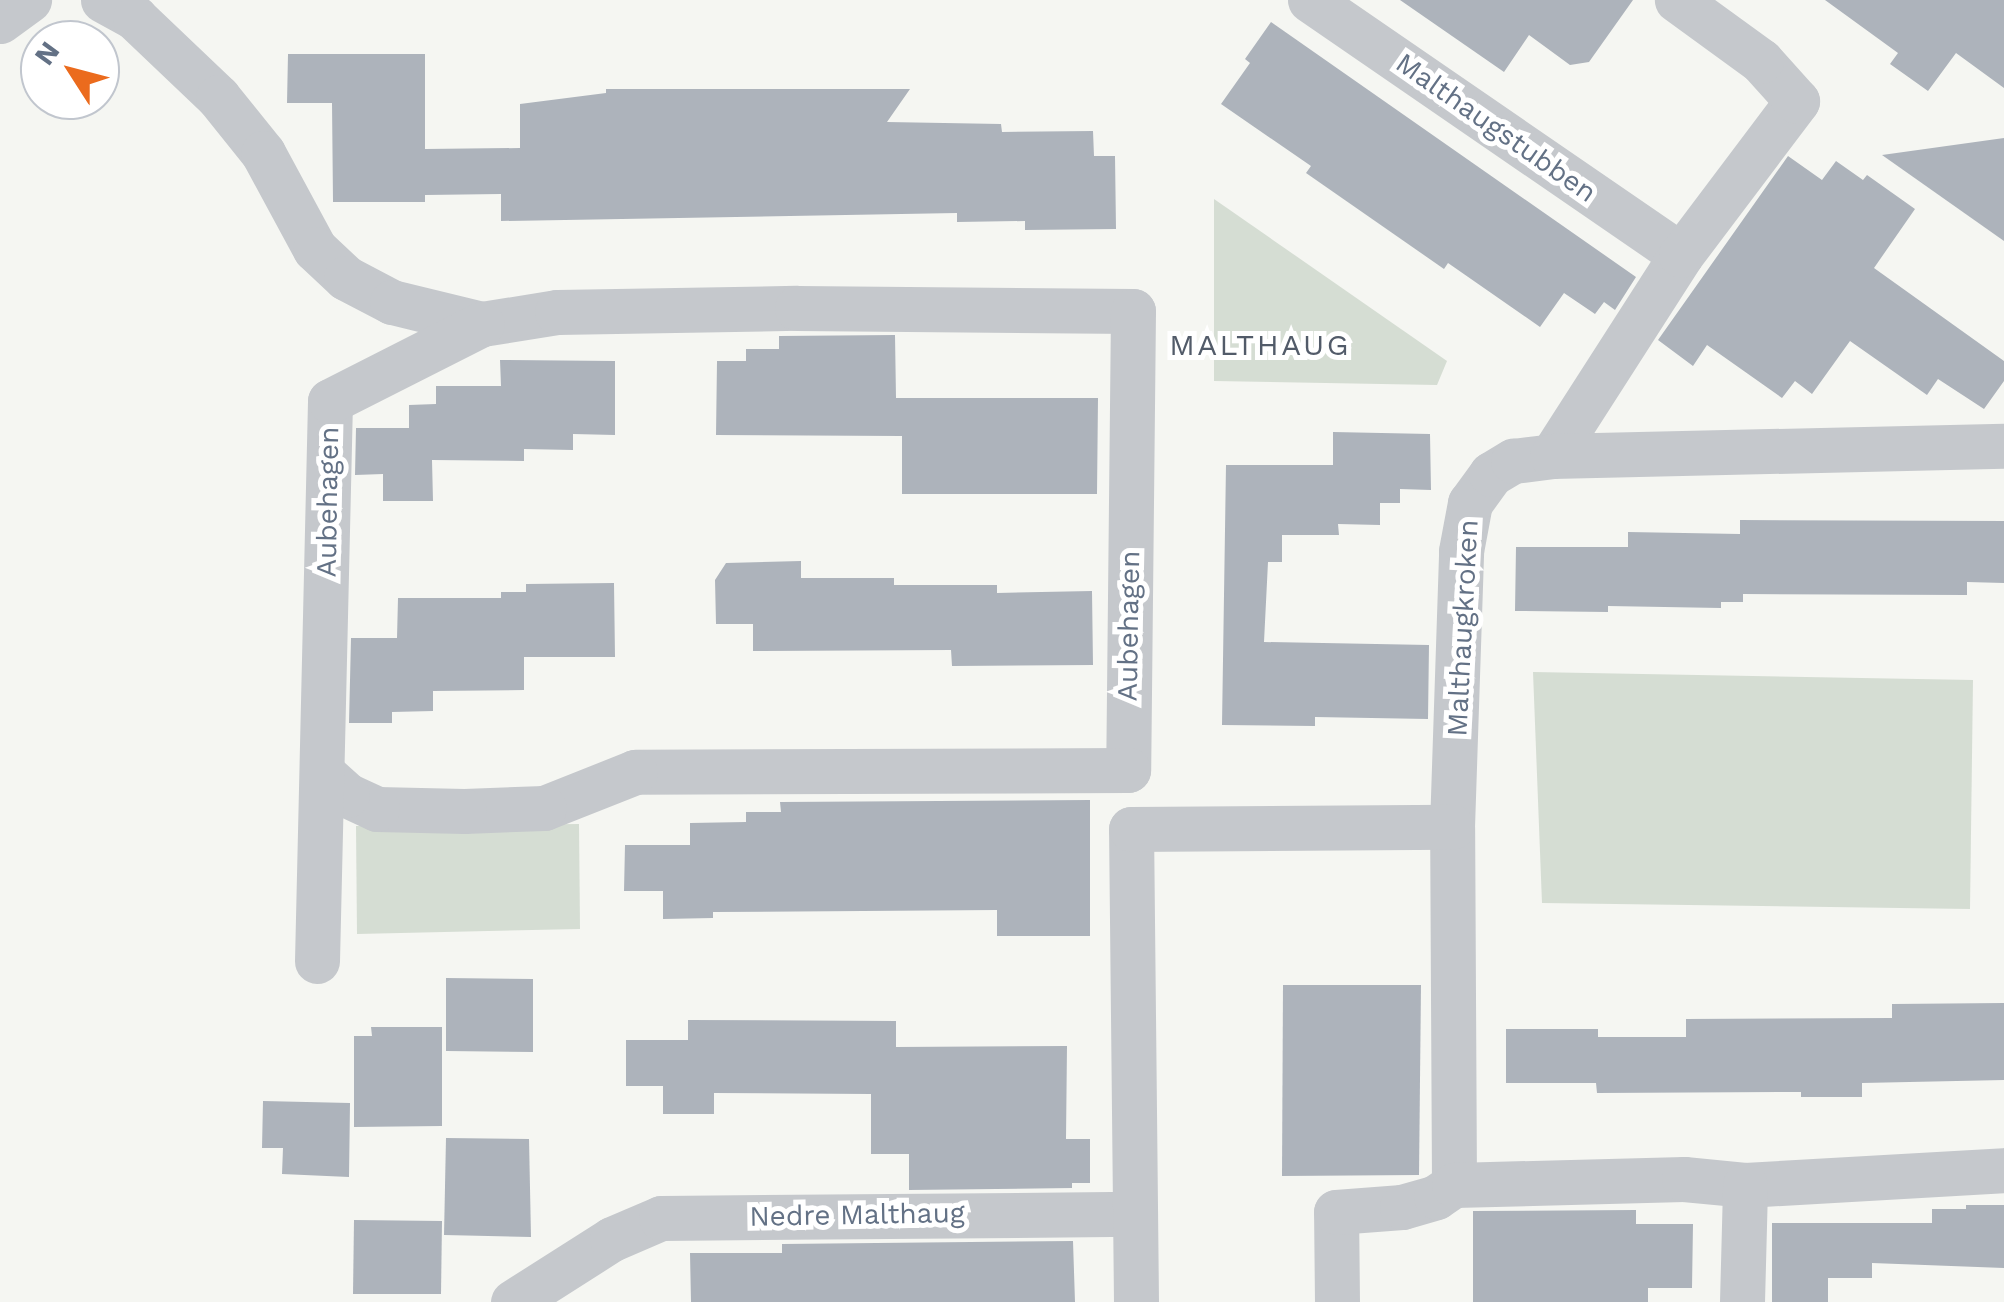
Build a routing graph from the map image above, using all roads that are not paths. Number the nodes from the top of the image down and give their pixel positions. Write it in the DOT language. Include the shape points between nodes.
graph roads {
  1 [pos="30,0"];
  2 [pos="104,0"];
  3 [pos="1310,0"];
  4 [pos="1677,0"];
  5 [pos="0,21"];
  6 [pos="1681,255"];
  7 [pos="482,324"];
  8 [pos="2004,446"];
  9 [pos="1552,456"];
  10 [pos="324,774"];
  11 [pos="1452,828"];
  12 [pos="318,961"];
  13 [pos="2004,1170"];
  14 [pos="1454,1185"];
  15 [pos="1745,1185"];
  16 [pos="1135,1214"];
  17 [pos="514,1302"];
  18 [pos="1136,1302"];
  19 [pos="1337,1302"];
  20 [pos="1742,1302"];
  1 -- 5 [label="street"];
  2 -- 7 [label="street, Aubehagen" via="135,18 218,97 264,153 316,249 346,278 392,302"];
  3 -- 6 [label="street, Malthaugstubben"];
  4 -- 6 [label="street" via="1761,61 1798,100"];
  6 -- 9 [label="street"];
  7 -- 10 [label="street, Aubehagen" via="330,401"];
  7 -- 10 [label="street, Aubehagen" via="557,312 1133,311 1128,770 635,772 544,808 464,811 377,809"];
  8 -- 9 [label="street, Malthaugkroken"];
  9 -- 11 [label="street, Malthaugkroken" via="1513,461 1491,474 1470,502 1460,568"];
  10 -- 12 [label="street, Aubehagen"];
  11 -- 14 [label="street, Malthaugkroken"];
  11 -- 16 [label="street" via="1131,829"];
  13 -- 15 [label="street"];
  14 -- 15 [label="street"];
  14 -- 19 [label="street" via="1402,1207 1336,1212"];
  15 -- 20 [label="street"];
  16 -- 17 [label="street, Nedre Malthaug" via="661,1218 612,1240"];
  16 -- 18 [label="street"];
}
